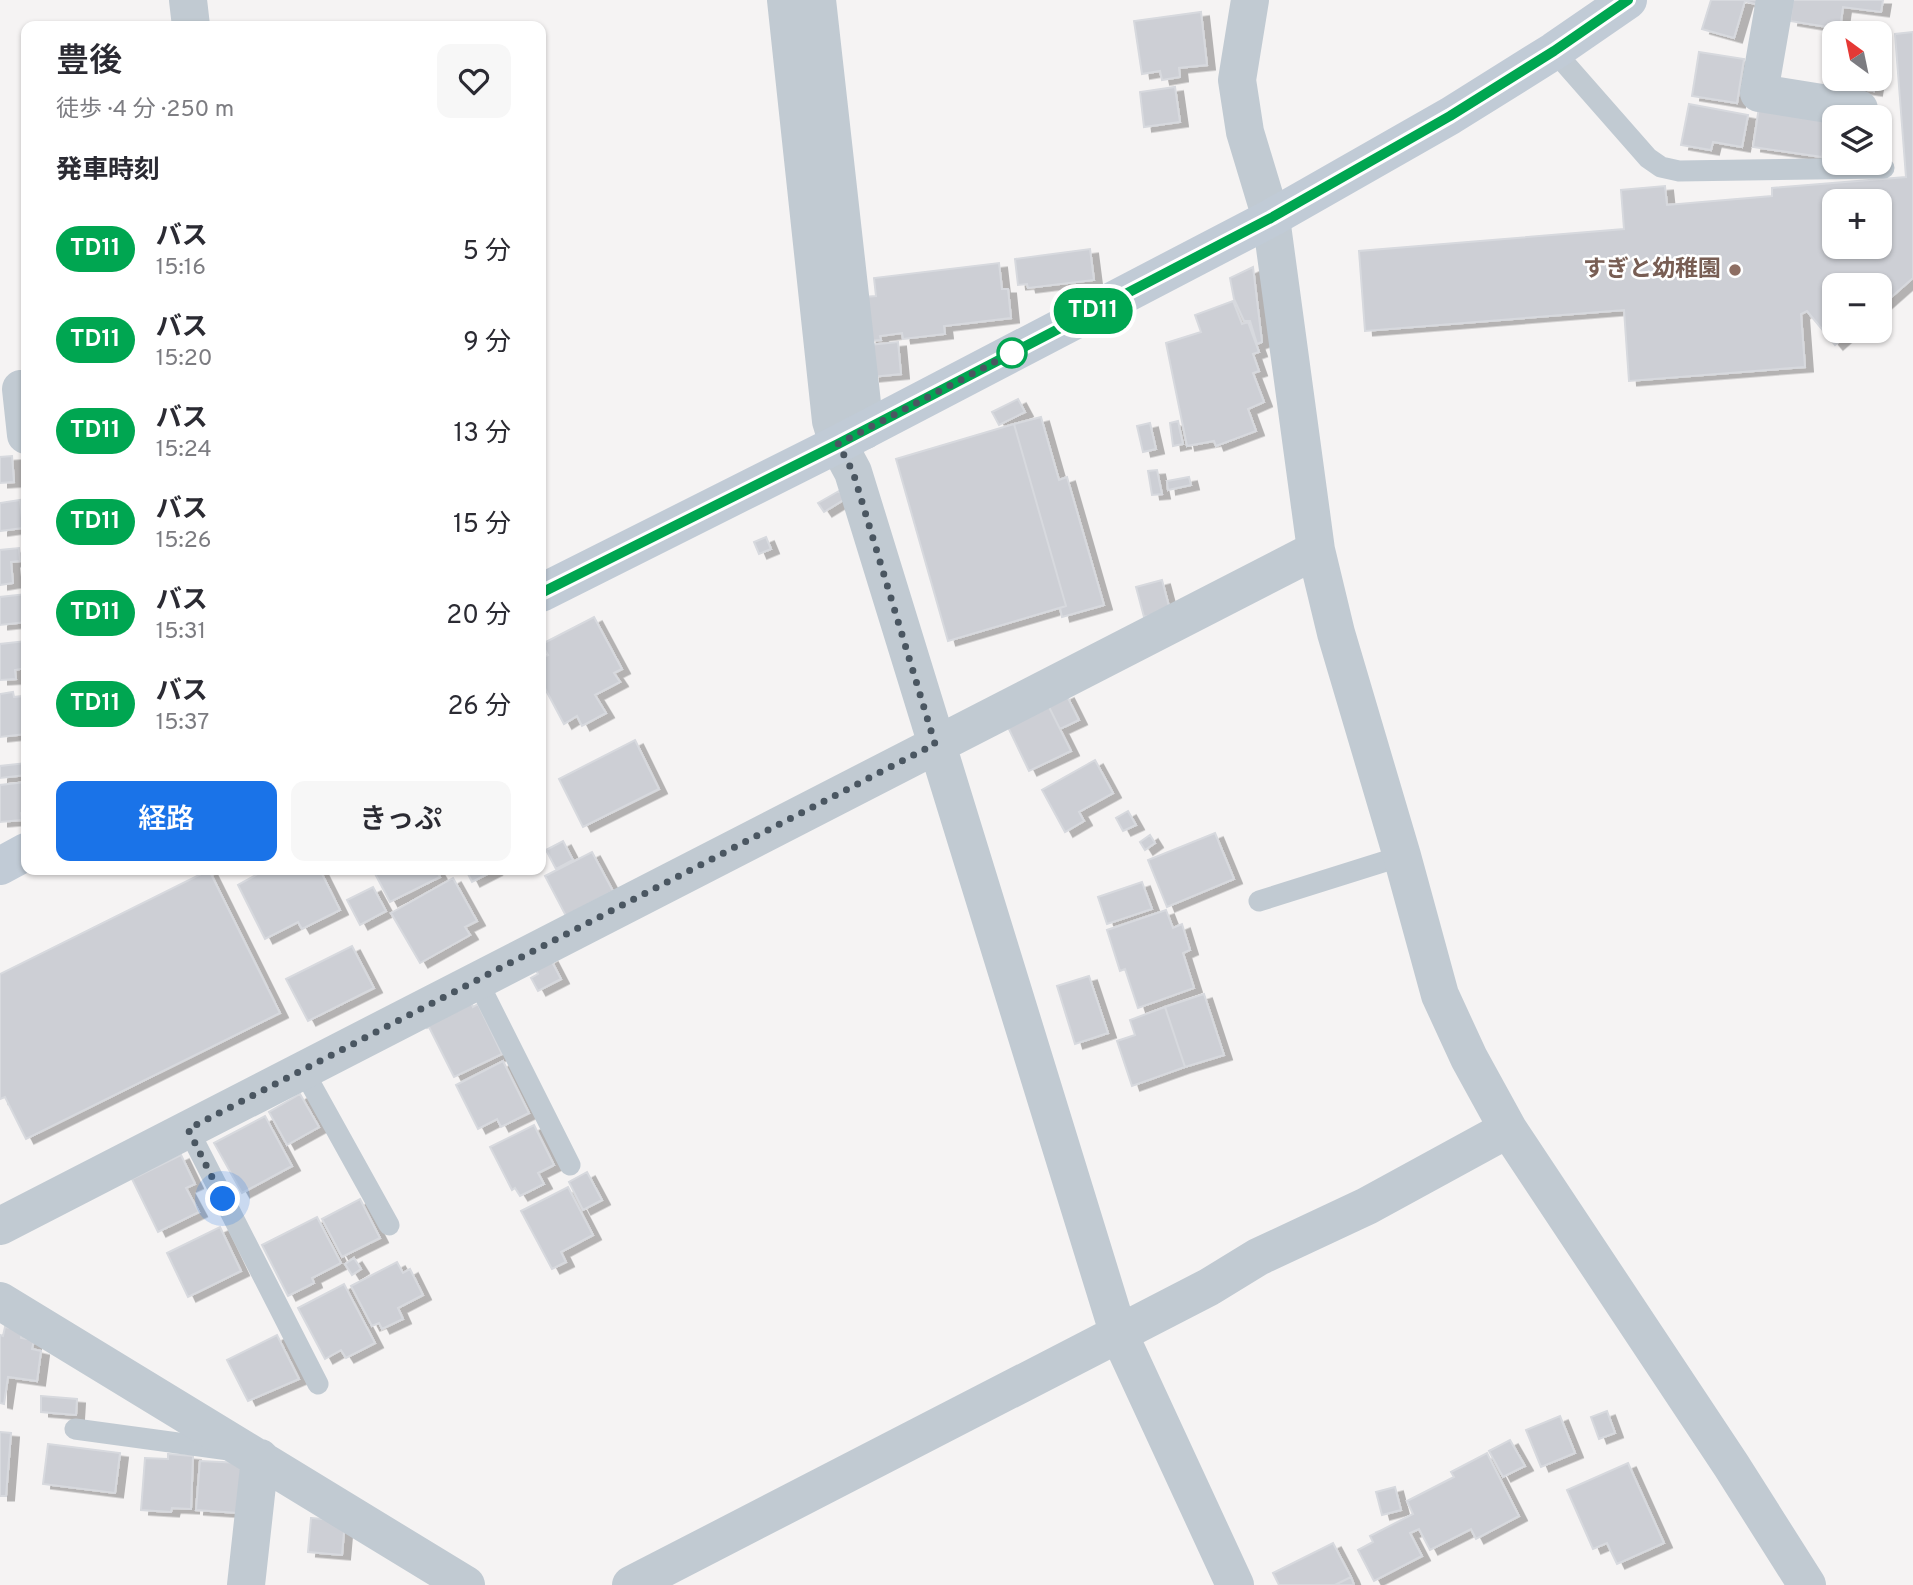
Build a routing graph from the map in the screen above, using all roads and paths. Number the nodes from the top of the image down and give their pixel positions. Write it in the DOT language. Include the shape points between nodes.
graph roads {
  1 [pos="188,0"];
  2 [pos="786,0"];
  3 [pos="817,0"];
  4 [pos="1250,0"];
  5 [pos="1628,0"];
  6 [pos="1775,0"];
  7 [pos="190,21"];
  8 [pos="1554,51"];
  9 [pos="1834,105"];
  10 [pos="1822,169"];
  11 [pos="1271,218"];
  12 [pos="16,389"];
  13 [pos="21,412"];
  14 [pos="851,437"];
  15 [pos="1316,550"];
  16 [pos="546,590"];
  17 [pos="935,744"];
  18 [pos="21,855"];
  19 [pos="1402,856"];
  20 [pos="0,866"];
  21 [pos="1259,901"];
  22 [pos="477,980"];
  23 [pos="303,1070"];
  24 [pos="188,1129"];
  25 [pos="1508,1129"];
  26 [pos="570,1165"];
  27 [pos="389,1225"];
  28 [pos="0,1226"];
  29 [pos="0,1301"];
  30 [pos="1118,1332"];
  31 [pos="318,1384"];
  32 [pos="75,1429"];
  33 [pos="254,1455"];
  34 [pos="246,1585"];
  35 [pos="466,1585"];
  36 [pos="631,1585"];
  37 [pos="1235,1585"];
  38 [pos="1807,1585"];
  1 -- 7 [label="street"];
  2 -- 14 [label="street" via="831,421"];
  3 -- 14 [label="street"];
  4 -- 11 [label="street" via="1237,80 1245,132"];
  5 -- 8 [label="main road"];
  6 -- 9 [label="street" via="1759,93"];
  8 -- 10 [label="lane" via="1661,167 1679,171"];
  8 -- 11 [label="main road"];
  11 -- 14 [label="main road"];
  11 -- 15 [label="street"];
  12 -- 13 [label="street"];
  14 -- 16 [label="main road"];
  14 -- 17 [label="street" via="853,472"];
  15 -- 17 [label="street"];
  15 -- 19 [label="street"];
  17 -- 22 [label="street"];
  17 -- 30 [label="street"];
  18 -- 20 [label="main road"];
  19 -- 21 [label="lane"];
  19 -- 25 [label="street" via="1440,995"];
  22 -- 23 [label="street"];
  22 -- 26 [label="lane"];
  23 -- 24 [label="street"];
  23 -- 27 [label="lane"];
  24 -- 28 [label="street"];
  24 -- 31 [label="lane"];
  25 -- 30 [label="street"];
  25 -- 38 [label="street"];
  29 -- 33 [label="street"];
  30 -- 36 [label="street"];
  30 -- 37 [label="street"];
  32 -- 33 [label="lane"];
  33 -- 34 [label="street"];
  33 -- 35 [label="street"];
}
